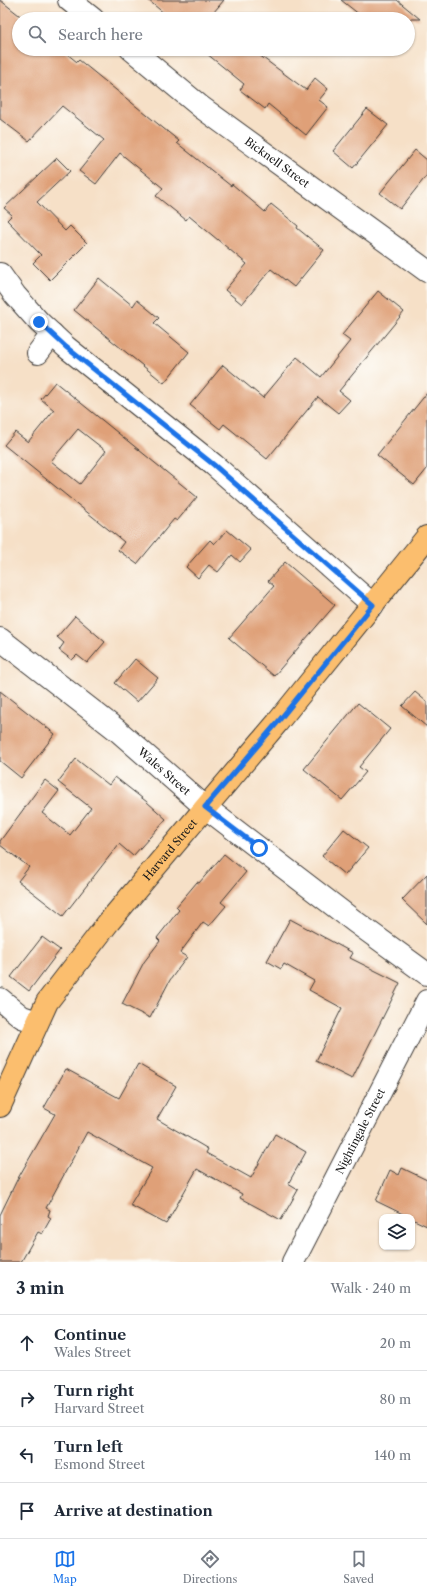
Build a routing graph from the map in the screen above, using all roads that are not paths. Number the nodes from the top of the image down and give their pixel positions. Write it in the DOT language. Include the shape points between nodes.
graph roads {
  1 [pos="69,0"];
  2 [pos="84,12"];
  3 [pos="139,56"];
  4 [pos="427,271"];
  5 [pos="0,274"];
  6 [pos="52,334"];
  7 [pos="38,353"];
  8 [pos="427,537"];
  9 [pos="373,605"];
  10 [pos="0,639"];
  11 [pos="205,807"];
  12 [pos="427,974"];
  13 [pos="0,999"];
  14 [pos="427,1001"];
  15 [pos="37,1022"];
  16 [pos="0,1106"];
  17 [pos="293,1262"];
  1 -- 2 [label="street"];
  3 -- 4 [label="street, Bicknell Street" via="201,107"];
  5 -- 6 [label="street" via="15,295"];
  6 -- 7 [label="street"];
  6 -- 9 [label="street" via="214,465"];
  8 -- 9 [label="main road, Harvard Street"];
  9 -- 11 [label="main road, Harvard Street"];
  10 -- 11 [label="street, Wales Street" via="116,730"];
  11 -- 12 [label="street, Wales Street"];
  11 -- 15 [label="main road, Harvard Street" via="108,922 47,1002"];
  13 -- 15 [label="street" via="22,1017"];
  14 -- 17 [label="street, Nightingale Street"];
  15 -- 16 [label="main road, Harvard Street"];
}
